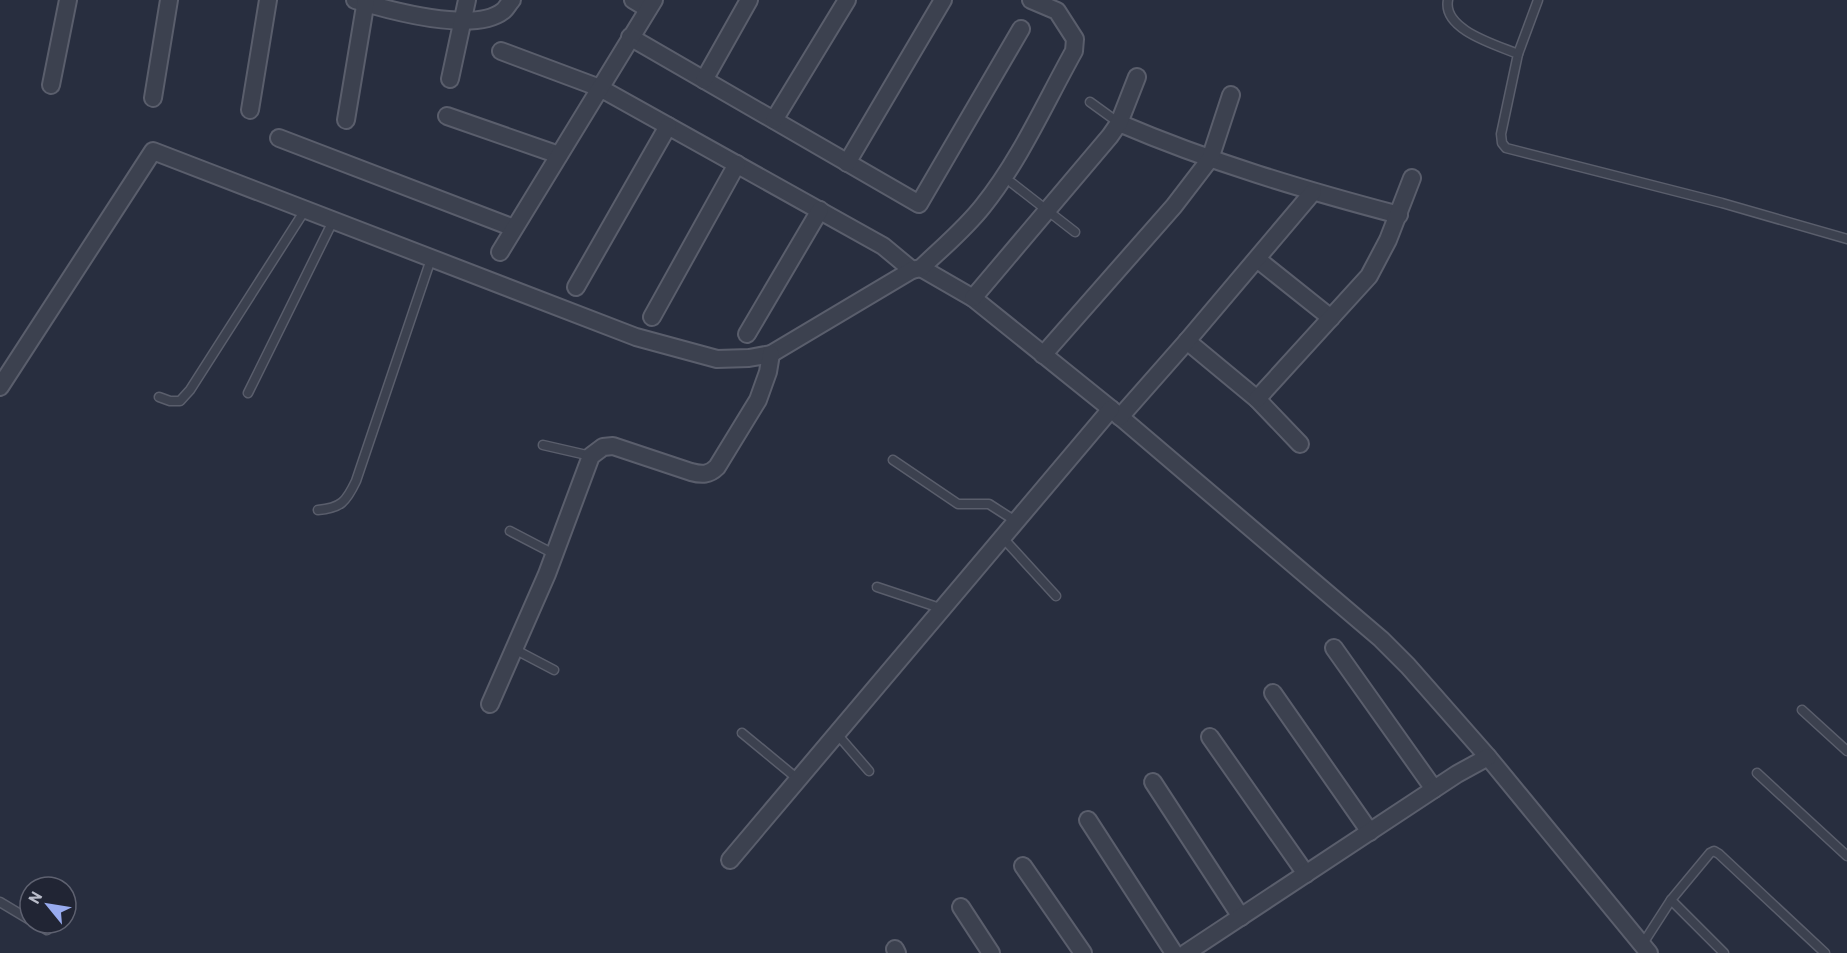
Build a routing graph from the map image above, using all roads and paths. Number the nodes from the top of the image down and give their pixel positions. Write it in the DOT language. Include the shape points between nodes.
graph roads {
  1 [pos="68,0"];
  2 [pos="169,0"];
  3 [pos="268,0"];
  4 [pos="466,0"];
  5 [pos="512,0"];
  6 [pos="633,0"];
  7 [pos="749,0"];
  8 [pos="847,0"];
  9 [pos="943,0"];
  10 [pos="1031,0"];
  11 [pos="1448,0"];
  12 [pos="1538,0"];
  13 [pos="362,1"];
  14 [pos="651,5"];
  15 [pos="462,21"];
  16 [pos="1021,29"];
  17 [pos="630,37"];
  18 [pos="501,51"];
  19 [pos="1518,54"];
  20 [pos="1137,77"];
  21 [pos="450,79"];
  22 [pos="704,80"];
  23 [pos="51,85"];
  24 [pos="600,88"];
  25 [pos="1231,95"];
  26 [pos="153,98"];
  27 [pos="1090,102"];
  28 [pos="250,110"];
  29 [pos="447,116"];
  30 [pos="346,120"];
  31 [pos="774,120"];
  32 [pos="1119,123"];
  33 [pos="668,126"];
  34 [pos="279,138"];
  35 [pos="559,155"];
  36 [pos="1210,159"];
  37 [pos="848,163"];
  38 [pos="737,165"];
  39 [pos="1412,178"];
  40 [pos="1012,183"];
  41 [pos="1313,192"];
  42 [pos="1048,209"];
  43 [pos="305,210"];
  44 [pos="820,210"];
  45 [pos="1399,214"];
  46 [pos="333,221"];
  47 [pos="514,228"];
  48 [pos="1075,232"];
  49 [pos="1847,239"];
  50 [pos="500,252"];
  51 [pos="1257,259"];
  52 [pos="431,260"];
  53 [pos="916,269"];
  54 [pos="576,287"];
  55 [pos="973,298"];
  56 [pos="652,316"];
  57 [pos="1331,318"];
  58 [pos="747,334"];
  59 [pos="1187,341"];
  60 [pos="771,354"];
  61 [pos="1043,355"];
  62 [pos="0,387"];
  63 [pos="248,393"];
  64 [pos="159,397"];
  65 [pos="1257,399"];
  66 [pos="1116,413"];
  67 [pos="1300,444"];
  68 [pos="543,445"];
  69 [pos="591,456"];
  70 [pos="893,460"];
  71 [pos="318,510"];
  72 [pos="1017,522"];
  73 [pos="510,531"];
  74 [pos="1003,538"];
  75 [pos="554,554"];
  76 [pos="877,587"];
  77 [pos="1056,596"];
  78 [pos="943,609"];
  79 [pos="1334,648"];
  80 [pos="514,649"];
  81 [pos="554,670"];
  82 [pos="1273,693"];
  83 [pos="490,704"];
  84 [pos="1802,710"];
  85 [pos="742,733"];
  86 [pos="837,735"];
  87 [pos="1210,736"];
  88 [pos="1847,751"];
  89 [pos="1488,757"];
  90 [pos="869,771"];
  91 [pos="1757,773"];
  92 [pos="799,780"];
  93 [pos="1153,783"];
  94 [pos="1434,789"];
  95 [pos="1088,820"];
  96 [pos="1370,832"];
  97 [pos="1847,856"];
  98 [pos="730,860"];
  99 [pos="1023,866"];
  100 [pos="1306,874"];
  101 [pos="1671,900"];
  102 [pos="0,902"];
  103 [pos="961,907"];
  104 [pos="18,913"];
  105 [pos="1241,917"];
  106 [pos="1645,950"];
  107 [pos="991,953"];
  108 [pos="1083,953"];
  109 [pos="1174,953"];
  110 [pos="1186,953"];
  111 [pos="1724,953"];
  112 [pos="1825,953"];
  1 -- 23 [label="street"];
  2 -- 26 [label="street"];
  3 -- 28 [label="street"];
  4 -- 15 [label="street"];
  5 -- 15 [label="street" via="504,11 491,17"];
  6 -- 14 [label="street"];
  7 -- 22 [label="street"];
  8 -- 31 [label="street"];
  9 -- 37 [label="street"];
  10 -- 53 [label="street" via="1057,11 1075,39 1074,51 1004,178 961,231"];
  11 -- 19 [label="lane" via="1459,28"];
  12 -- 19 [label="lane"];
  13 -- 15 [label="street" via="414,15"];
  13 -- 30 [label="street"];
  14 -- 17 [label="street"];
  15 -- 21 [label="street"];
  16 -- 37 [label="street" via="919,204"];
  17 -- 22 [label="street"];
  17 -- 24 [label="street"];
  18 -- 24 [label="street"];
  19 -- 49 [label="lane" via="1501,134 1506,148"];
  20 -- 32 [label="street"];
  22 -- 31 [label="street"];
  24 -- 33 [label="street"];
  24 -- 35 [label="street"];
  25 -- 36 [label="street"];
  27 -- 32 [label="lane"];
  29 -- 35 [label="street"];
  31 -- 37 [label="street"];
  32 -- 36 [label="street"];
  32 -- 42 [label="street"];
  33 -- 38 [label="street"];
  33 -- 54 [label="street"];
  34 -- 47 [label="street"];
  35 -- 47 [label="street"];
  36 -- 41 [label="street"];
  36 -- 61 [label="street" via="1174,206"];
  38 -- 44 [label="street"];
  38 -- 56 [label="street"];
  39 -- 45 [label="street"];
  40 -- 42 [label="lane"];
  41 -- 45 [label="street"];
  41 -- 51 [label="street"];
  42 -- 48 [label="lane"];
  42 -- 55 [label="street"];
  43 -- 46 [label="street"];
  43 -- 62 [label="street" via="153,151"];
  43 -- 64 [label="lane" via="190,390 180,400"];
  44 -- 53 [label="street"];
  44 -- 58 [label="street"];
  45 -- 57 [label="street" via="1369,276"];
  46 -- 52 [label="street"];
  46 -- 63 [label="lane"];
  47 -- 50 [label="street"];
  51 -- 57 [label="street"];
  51 -- 59 [label="street"];
  52 -- 60 [label="street" via="636,338 717,359"];
  52 -- 71 [label="lane" via="350,495 335,508"];
  53 -- 55 [label="street"];
  53 -- 60 [label="street"];
  55 -- 61 [label="street"];
  57 -- 65 [label="street"];
  59 -- 65 [label="street"];
  59 -- 66 [label="street"];
  60 -- 69 [label="street" via="758,400 717,467 709,473 691,472 613,446 603,447"];
  61 -- 66 [label="street"];
  65 -- 67 [label="street"];
  66 -- 72 [label="street"];
  66 -- 89 [label="street" via="1381,639"];
  68 -- 69 [label="lane"];
  69 -- 75 [label="street"];
  70 -- 72 [label="lane" via="958,504 989,504"];
  72 -- 74 [label="street"];
  73 -- 75 [label="lane"];
  74 -- 77 [label="lane"];
  74 -- 78 [label="street"];
  75 -- 80 [label="street"];
  76 -- 78 [label="lane"];
  78 -- 86 [label="street"];
  79 -- 94 [label="street"];
  80 -- 81 [label="lane"];
  80 -- 83 [label="street"];
  82 -- 96 [label="street"];
  84 -- 88 [label="lane"];
  85 -- 92 [label="lane"];
  86 -- 90 [label="lane"];
  86 -- 92 [label="street"];
  87 -- 100 [label="street"];
  89 -- 94 [label="street"];
  89 -- 106 [label="street"];
  91 -- 97 [label="lane"];
  92 -- 98 [label="street"];
  93 -- 105 [label="street"];
  94 -- 96 [label="street"];
  95 -- 109 [label="street"];
  96 -- 100 [label="street"];
  99 -- 108 [label="street"];
  100 -- 105 [label="street"];
  101 -- 106 [label="lane"];
  101 -- 111 [label="lane"];
  101 -- 112 [label="lane" via="1714,851"];
  102 -- 104 [label="lane"];
  103 -- 107 [label="street"];
  105 -- 110 [label="street"];
}
